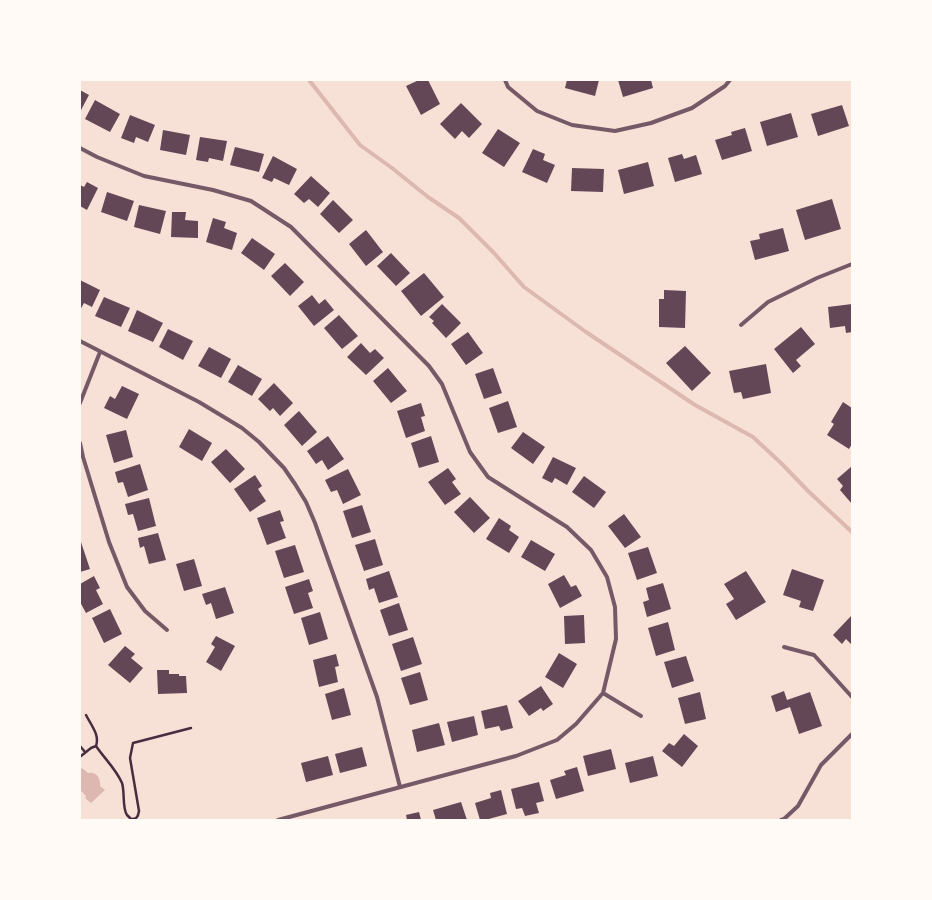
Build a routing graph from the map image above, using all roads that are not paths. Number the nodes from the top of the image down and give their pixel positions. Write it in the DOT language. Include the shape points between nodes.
graph roads {
  1 [pos="505,80"];
  2 [pos="730,80"];
  3 [pos="80,148"];
  4 [pos="852,264"];
  5 [pos="740,325"];
  6 [pos="80,342"];
  7 [pos="100,352"];
  8 [pos="80,403"];
  9 [pos="80,443"];
  10 [pos="167,630"];
  11 [pos="784,647"];
  12 [pos="603,694"];
  13 [pos="852,697"];
  14 [pos="641,716"];
  15 [pos="852,734"];
  16 [pos="400,787"];
  17 [pos="278,820"];
  18 [pos="781,820"];
  1 -- 2 [label="street" via="508,87 537,111 572,126 615,131 651,123 692,108"];
  3 -- 12 [label="street" via="144,176 213,190 251,201 291,227 430,366 442,384 470,452 488,477 567,527 591,550 607,577 616,607 616,639"];
  4 -- 5 [label="street" via="768,302"];
  6 -- 7 [label="street"];
  7 -- 8 [label="street"];
  7 -- 16 [label="street" via="198,402 242,428 284,468 306,502 315,523 377,697"];
  9 -- 10 [label="street" via="109,542 127,588 145,611"];
  11 -- 13 [label="street" via="814,655"];
  12 -- 14 [label="street"];
  12 -- 16 [label="street" via="576,724 557,740 516,756"];
  15 -- 18 [label="street" via="821,765 798,806"];
  16 -- 17 [label="street"];
}
